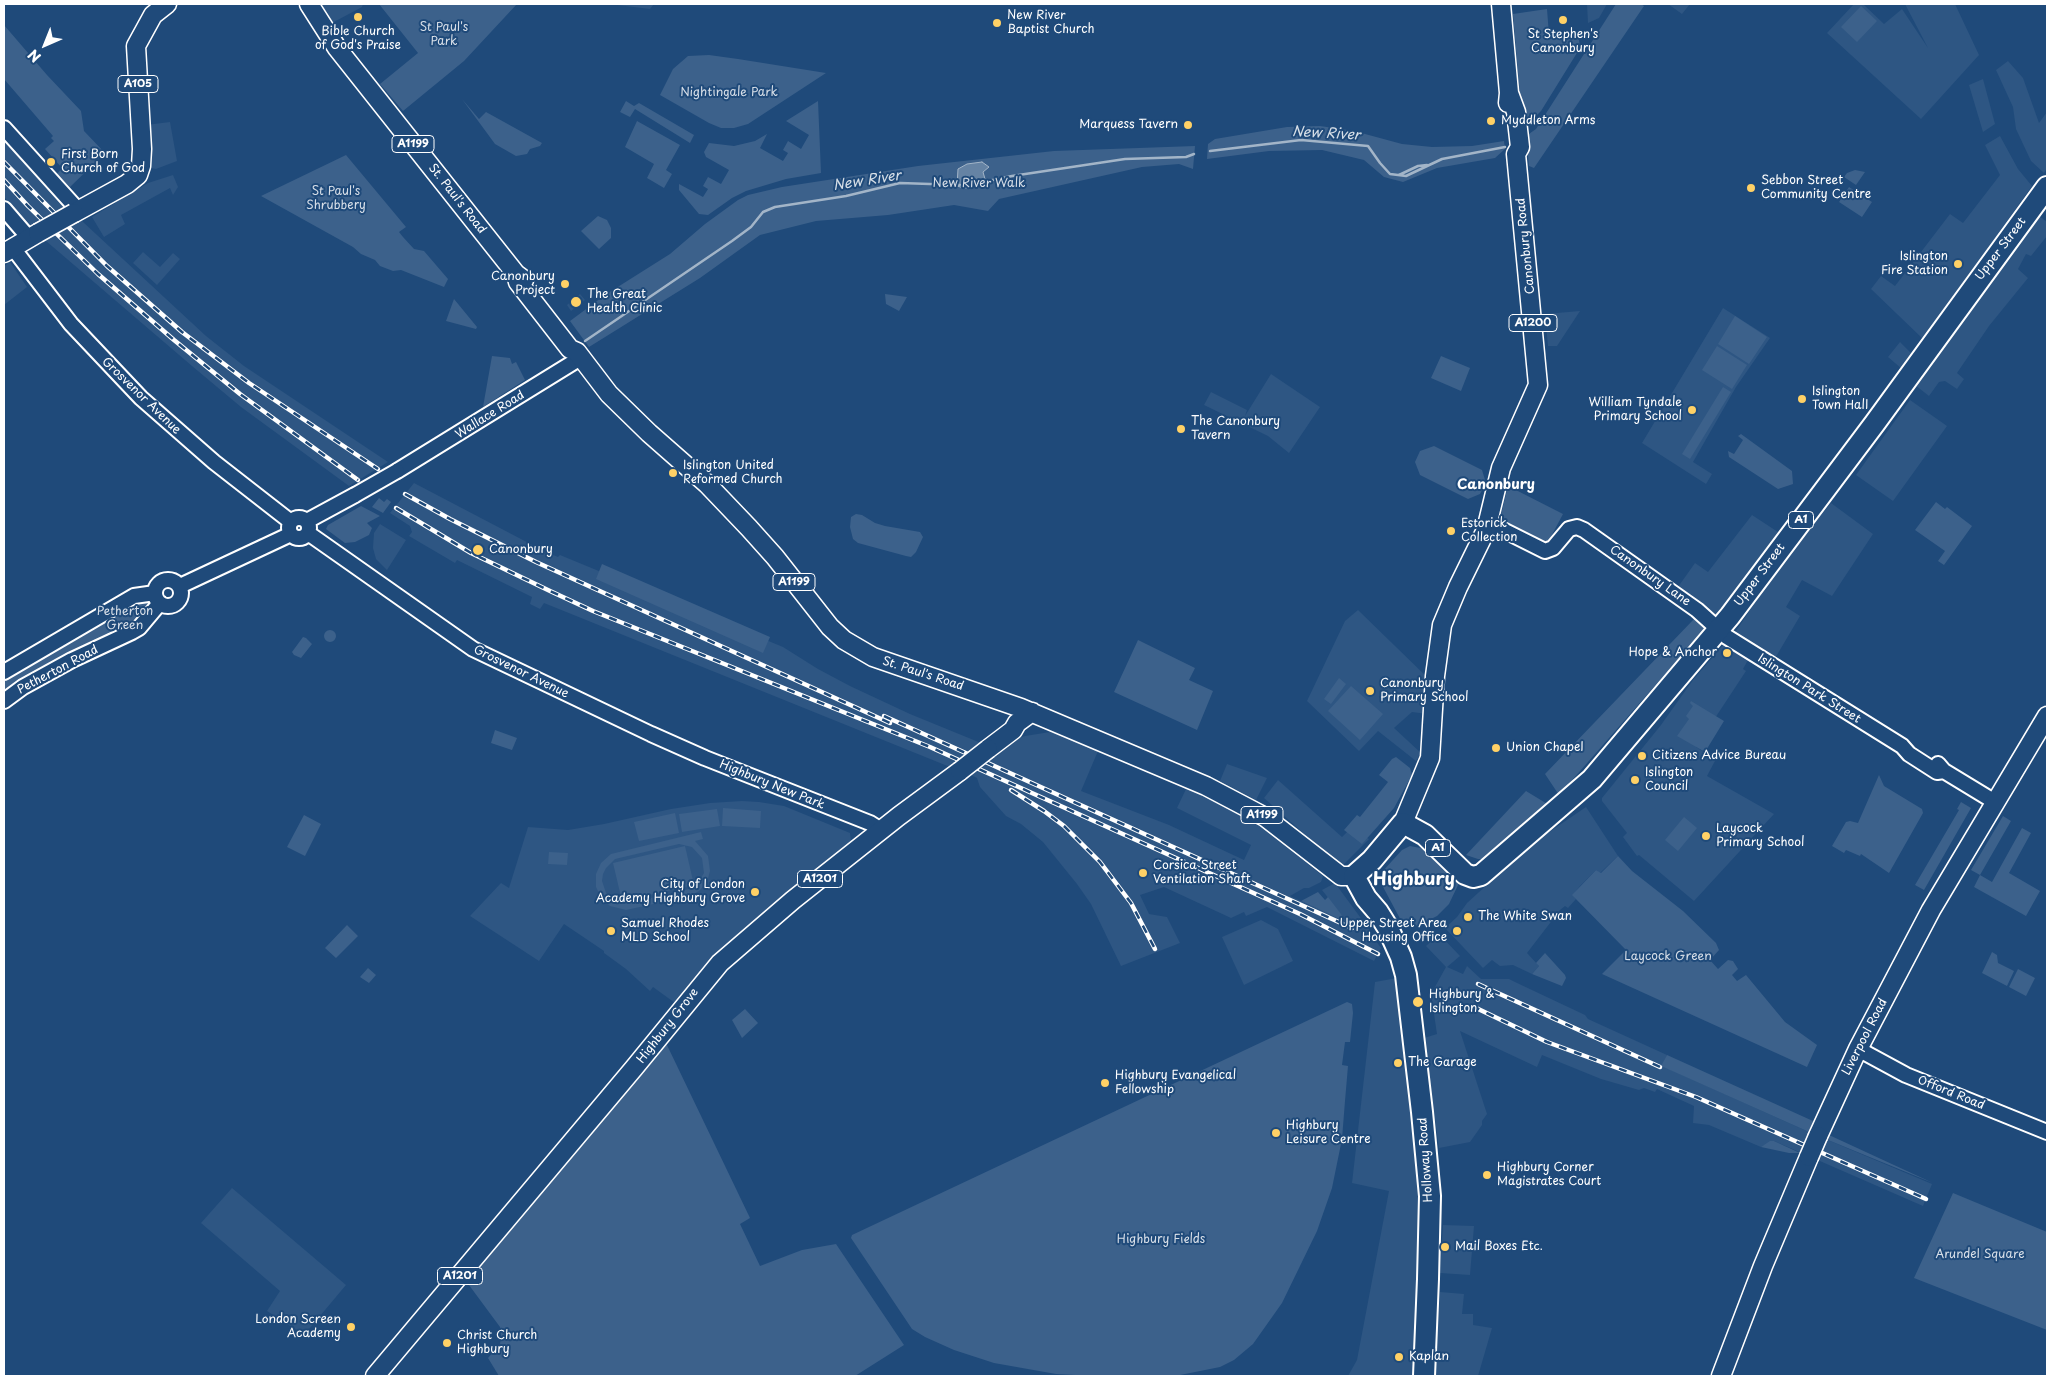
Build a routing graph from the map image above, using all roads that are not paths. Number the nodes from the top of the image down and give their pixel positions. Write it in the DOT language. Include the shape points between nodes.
graph roads {
  1 [pos="167,4"];
  2 [pos="309,4"];
  3 [pos="1501,4"];
  4 [pos="4,128"];
  5 [pos="2047,187"];
  6 [pos="4,209"];
  7 [pos="77,212"];
  8 [pos="34,235"];
  9 [pos="8,251"];
  10 [pos="580,355"];
  11 [pos="1489,523"];
  12 [pos="308,527"];
  13 [pos="291,528"];
  14 [pos="180,586"];
  15 [pos="158,593"];
  16 [pos="1718,630"];
  17 [pos="4,672"];
  18 [pos="4,701"];
  19 [pos="1032,712"];
  20 [pos="2047,716"];
  21 [pos="1058,723"];
  22 [pos="1013,730"];
  23 [pos="697,754"];
  24 [pos="1995,802"];
  25 [pos="1403,823"];
  26 [pos="876,834"];
  27 [pos="1359,886"];
  28 [pos="1858,1049"];
  29 [pos="2047,1132"];
  30 [pos="375,1376"];
  31 [pos="1424,1376"];
  32 [pos="1721,1376"];
  1 -- 7 [label="main road, A105" via="153,15 136,46 142,149 138,175"];
  2 -- 10 [label="main road, St. Paul's Road / A1199" via="337,48 516,274 523,278 567,332"];
  3 -- 11 [label="main road, Canonbury Road / A1200" via="1509,92 1516,112 1520,147 1516,154 1538,381 1534,397 1501,468"];
  4 -- 7 [label="street"];
  5 -- 16 [label="highway, Upper Street / A1" via="1875,423"];
  6 -- 8 [label="street"];
  7 -- 8 [label="main road, A105, bridge"];
  8 -- 9 [label="main road, A105"];
  9 -- 13 [label="street, Grosvenor Avenue" via="141,398"];
  10 -- 12 [label="street, Wallace Road, bridge"];
  10 -- 19 [label="main road, St. Paul's Road / A1199" via="619,404 707,484 756,535 844,640 898,667"];
  11 -- 16 [label="street, Canonbury Lane" via="1544,551 1553,548 1567,531 1577,528 1587,532 1694,607"];
  11 -- 25 [label="main road, Canonbury Road / A1200" via="1442,624 1430,758"];
  12 -- 13 [label="street" via="299,518"];
  12 -- 23 [label="street, Grosvenor Avenue" via="473,649"];
  13 -- 14 [label="street"];
  14 -- 15 [label="street, Petherton Road" via="170,580"];
  14 -- 15 [label="street, Petherton Road" via="181,596 177,603 169,606"];
  15 -- 17 [label="street, Petherton Road" via="134,596"];
  15 -- 18 [label="street, Petherton Road" via="139,628 72,660"];
  16 -- 24 [label="street, Islington Park Street" via="1902,746 1937,772 1944,771"];
  16 -- 25 [label="highway, Upper Street / A1" via="1592,779 1487,872 1470,877 1421,831"];
  19 -- 21 [label="main road, St. Paul's Road / A1199"];
  19 -- 22 [label="main road, Highbury Grove / A1201"];
  20 -- 24 [label="main road, Liverpool Road"];
  21 -- 22 [label="main road, Highbury Grove / A1201"];
  21 -- 27 [label="main road, St. Paul's Road / A1199" via="1244,805"];
  22 -- 26 [label="main road, Highbury Grove / A1201, bridge"];
  23 -- 26 [label="street, Highbury New Park" via="870,823"];
  24 -- 28 [label="main road, Liverpool Road" via="1931,910"];
  25 -- 27 [label="highway" via="1372,860"];
  26 -- 30 [label="main road, Highbury Grove / A1201" via="712,970 634,1068"];
  27 -- 31 [label="highway, Holloway Road" via="1384,920 1406,976 1430,1196"];
  28 -- 29 [label="street, Offord Road" via="1906,1075"];
  28 -- 32 [label="main road, Liverpool Road, bridge" via="1768,1254"];
}
